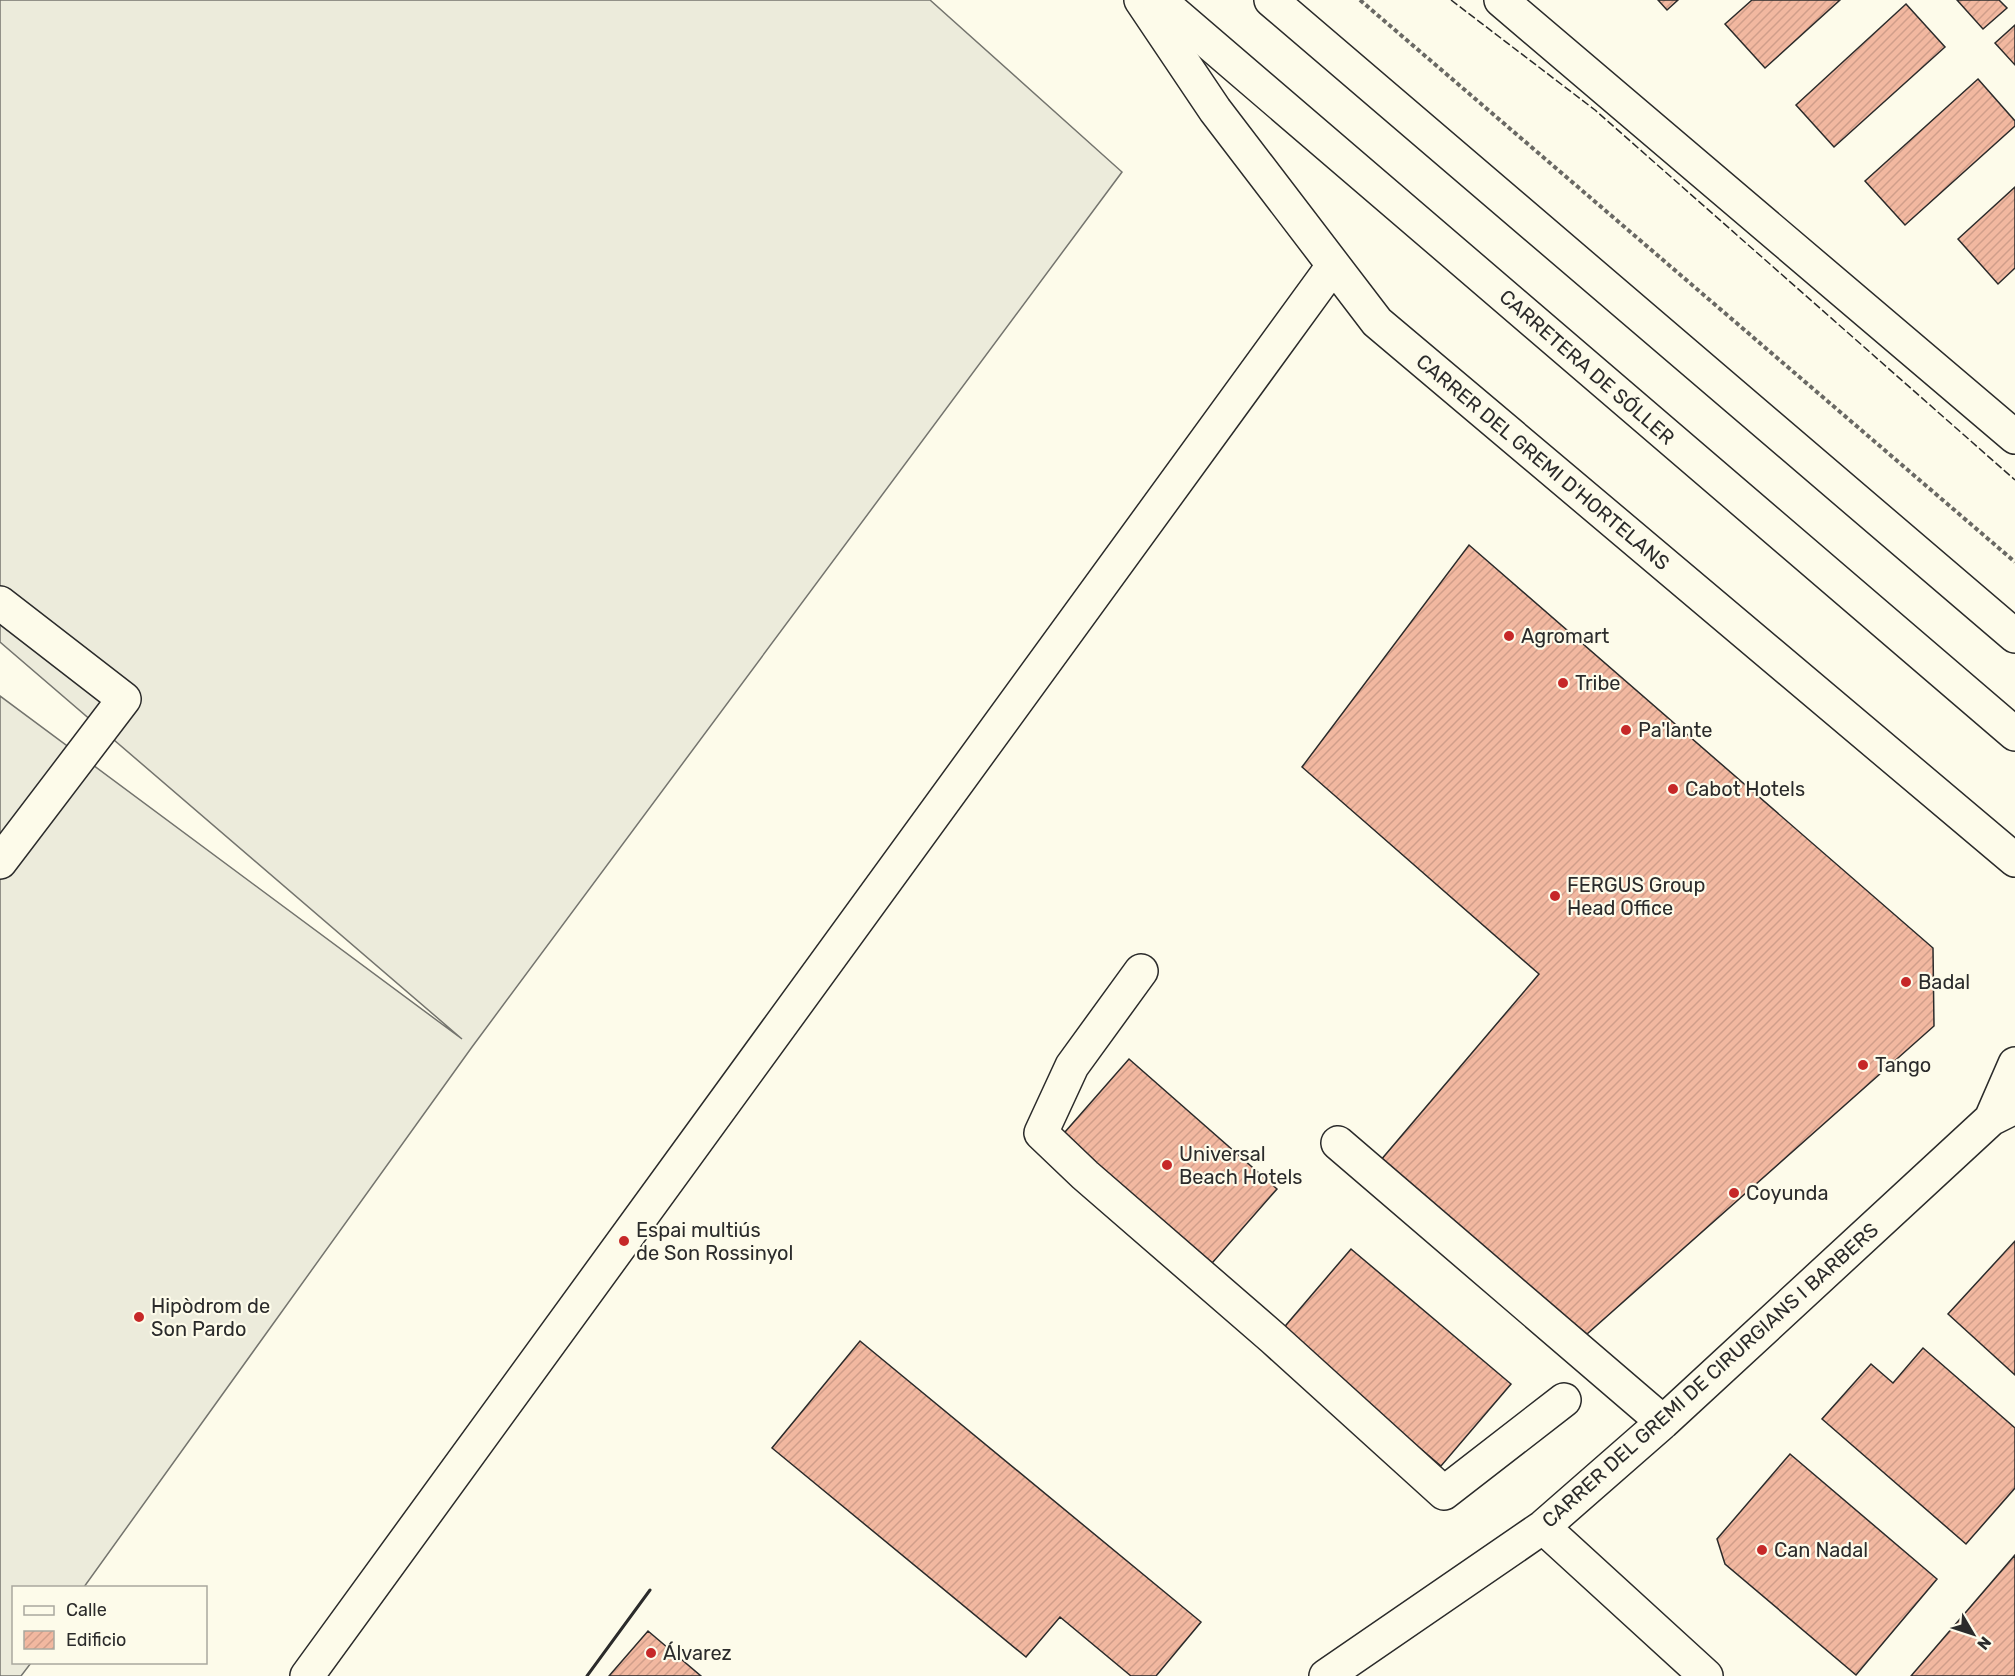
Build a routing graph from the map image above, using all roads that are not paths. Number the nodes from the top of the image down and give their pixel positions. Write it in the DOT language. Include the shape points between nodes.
graph roads {
  1 [pos="1141,0"];
  2 [pos="1159,0"];
  3 [pos="1271,0"];
  4 [pos="1501,0"];
  5 [pos="1333,266"];
  6 [pos="2015,437"];
  7 [pos="0,603"];
  8 [pos="2015,636"];
  9 [pos="2015,734"];
  10 [pos="2007,852"];
  11 [pos="0,862"];
  12 [pos="2015,875"];
  13 [pos="1141,971"];
  14 [pos="2015,1065"];
  15 [pos="2003,1113"];
  16 [pos="1338,1143"];
  17 [pos="1564,1400"];
  18 [pos="1663,1422"];
  19 [pos="1543,1527"];
  20 [pos="307,1676"];
  21 [pos="1326,1676"];
  22 [pos="1706,1676"];
  1 -- 5 [label="street, CARRER DEL GREMI D'HORTELANS" via="1215,110"];
  2 -- 9 [label="street, CARRETERA DE SÓLLER"];
  3 -- 8 [label="street"];
  4 -- 6 [label="street"];
  5 -- 10 [label="street, CARRER DEL GREMI D'HORTELANS" via="1377,322"];
  5 -- 20 [label="street"];
  7 -- 11 [label="street" via="124,699"];
  10 -- 12 [label="street"];
  13 -- 17 [label="street" via="1072,1066 1041,1133 1444,1493"];
  14 -- 15 [label="street"];
  15 -- 18 [label="street, CARRER DEL GREMI DE CIRURGIANS I BARBERS"];
  16 -- 18 [label="street"];
  18 -- 19 [label="street, CARRER DEL GREMI DE CIRURGIANS I BARBERS"];
  19 -- 21 [label="street, CARRER DEL GREMI DE CIRURGIANS I BARBERS"];
  19 -- 22 [label="street"];
}
